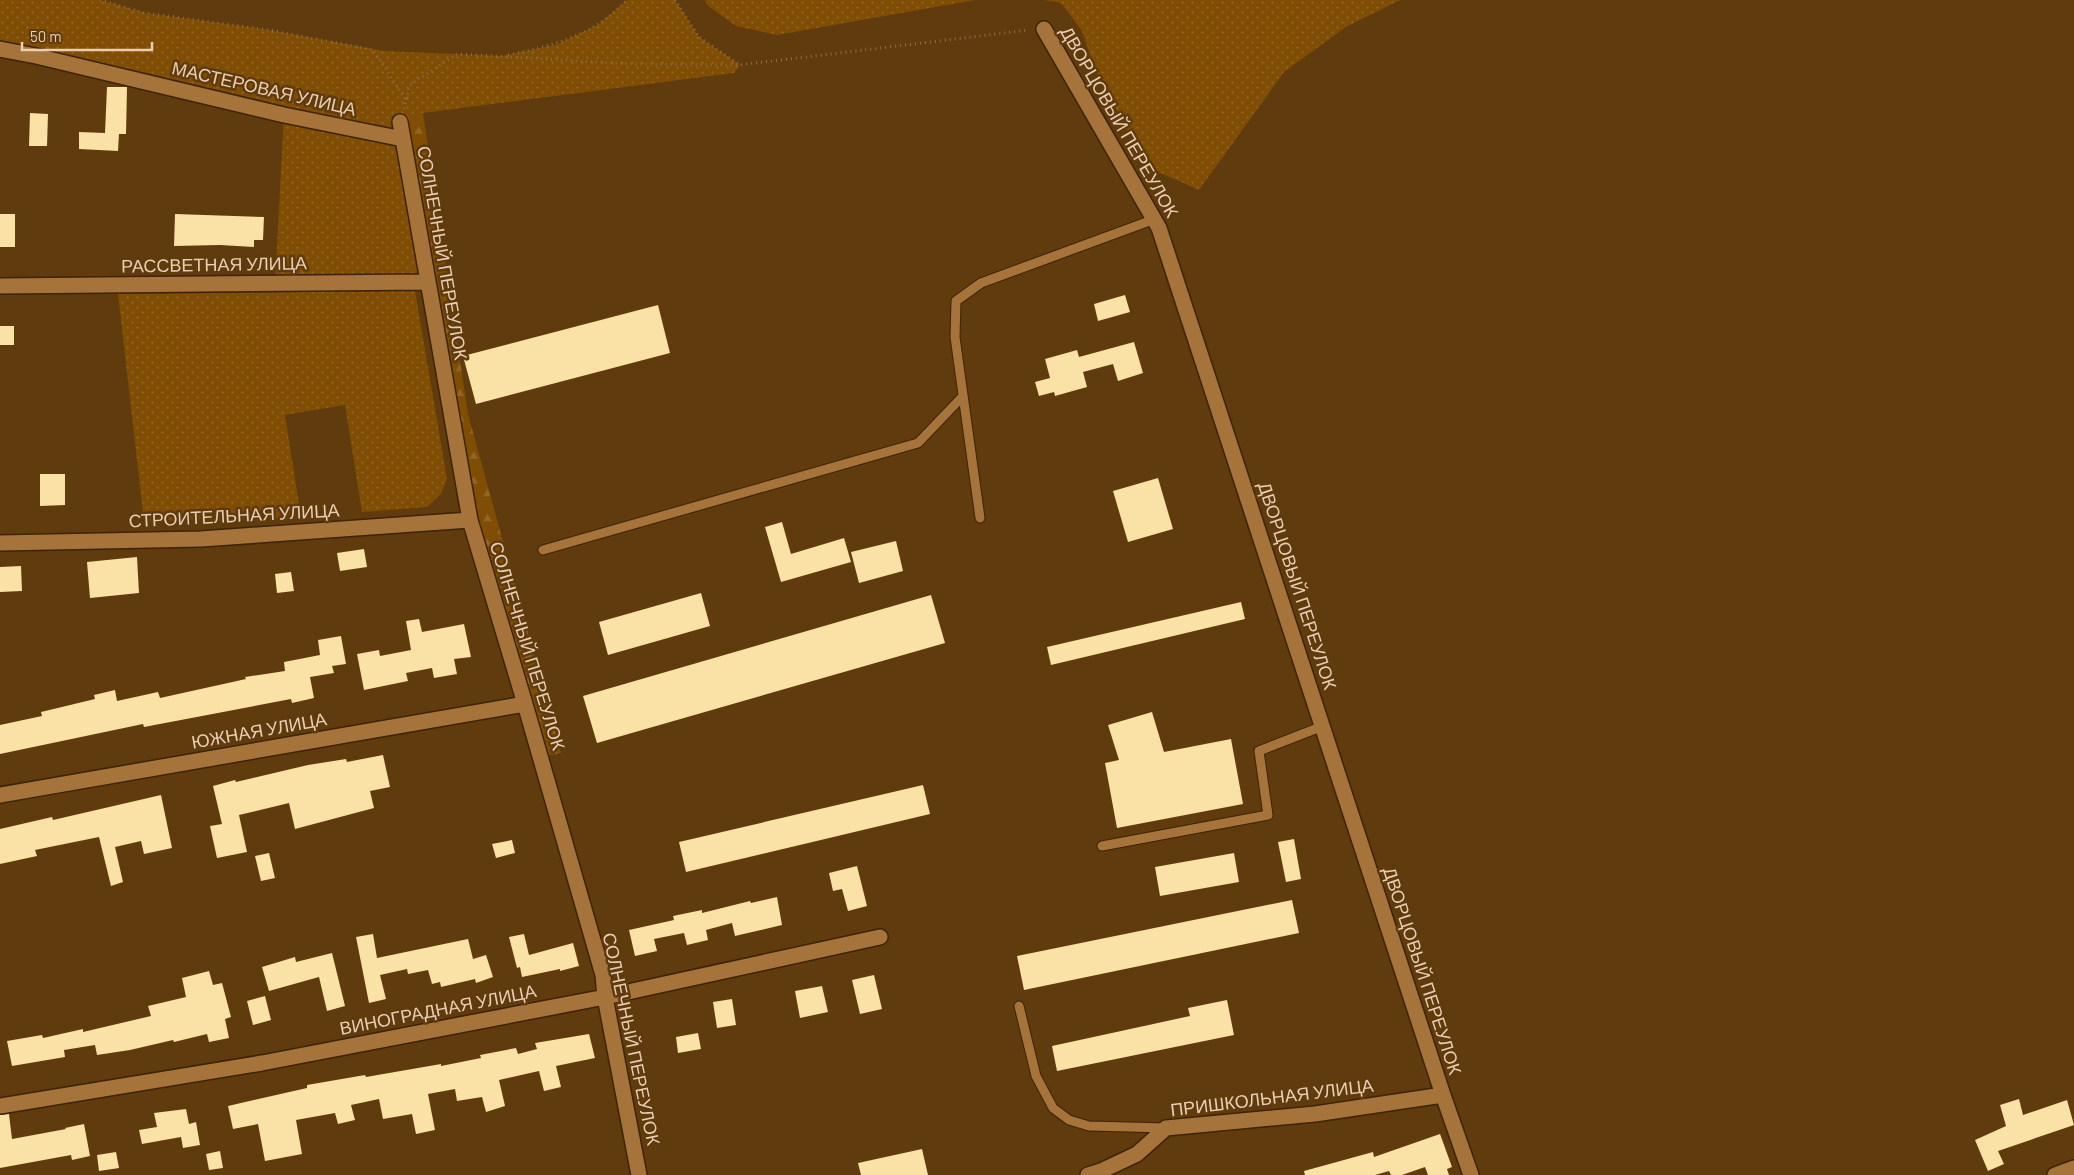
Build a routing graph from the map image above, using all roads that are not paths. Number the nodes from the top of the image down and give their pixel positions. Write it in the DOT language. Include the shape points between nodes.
graph roads {
  1 [pos="1044,28"];
  2 [pos="0,49"];
  3 [pos="400,122"];
  4 [pos="403,139"];
  5 [pos="1155,219"];
  6 [pos="427,282"];
  7 [pos="0,286"];
  8 [pos="963,396"];
  9 [pos="980,518"];
  10 [pos="470,520"];
  11 [pos="0,543"];
  12 [pos="543,550"];
  13 [pos="525,704"];
  14 [pos="1323,726"];
  15 [pos="0,794"];
  16 [pos="1102,846"];
  17 [pos="880,937"];
  18 [pos="605,996"];
  19 [pos="1019,1006"];
  20 [pos="1443,1095"];
  21 [pos="0,1106"];
  22 [pos="1166,1128"];
  23 [pos="2074,1168"];
  24 [pos="639,1175"];
  25 [pos="1088,1175"];
  26 [pos="1472,1175"];
  27 [pos="2054,1175"];
  1 -- 5 [label="street, ДВОРЦОВЫЙ ПЕРЕУЛОК"];
  2 -- 4 [label="street, МАСТЕРОВАЯ УЛИЦА" via="284,115"];
  3 -- 4 [label="street, СОЛНЕЧНЫЙ ПЕРЕУЛОК"];
  4 -- 6 [label="street, СОЛНЕЧНЫЙ ПЕРЕУЛОК"];
  5 -- 8 [label="lane" via="981,283 956,301 955,337"];
  5 -- 14 [label="street, ДВОРЦОВЫЙ ПЕРЕУЛОК"];
  6 -- 7 [label="street, РАССВЕТНАЯ УЛИЦА"];
  6 -- 10 [label="street, СОЛНЕЧНЫЙ ПЕРЕУЛОК"];
  8 -- 9 [label="lane"];
  8 -- 12 [label="lane" via="918,443"];
  10 -- 11 [label="street, СТРОИТЕЛЬНАЯ УЛИЦА" via="201,539"];
  10 -- 13 [label="street, СОЛНЕЧНЫЙ ПЕРЕУЛОК"];
  13 -- 15 [label="street, ЮЖНАЯ УЛИЦА"];
  13 -- 18 [label="street, СОЛНЕЧНЫЙ ПЕРЕУЛОК" via="603,975"];
  14 -- 16 [label="lane" via="1259,751 1268,815"];
  14 -- 20 [label="street, ДВОРЦОВЫЙ ПЕРЕУЛОК"];
  17 -- 18 [label="street, ВИНОГРАДНАЯ УЛИЦА"];
  18 -- 21 [label="street, ВИНОГРАДНАЯ УЛИЦА" via="262,1064"];
  18 -- 24 [label="street, СОЛНЕЧНЫЙ ПЕРЕУЛОК"];
  19 -- 22 [label="lane" via="1036,1076 1053,1108 1069,1120 1089,1126"];
  20 -- 22 [label="street, ПРИШКОЛЬНАЯ УЛИЦА" via="1315,1114"];
  20 -- 26 [label="street, ДВОРЦОВЫЙ ПЕРЕУЛОК"];
  22 -- 25 [label="street, ПРИШКОЛЬНАЯ УЛИЦА" via="1137,1154"];
  23 -- 27 [label="street"];
}
